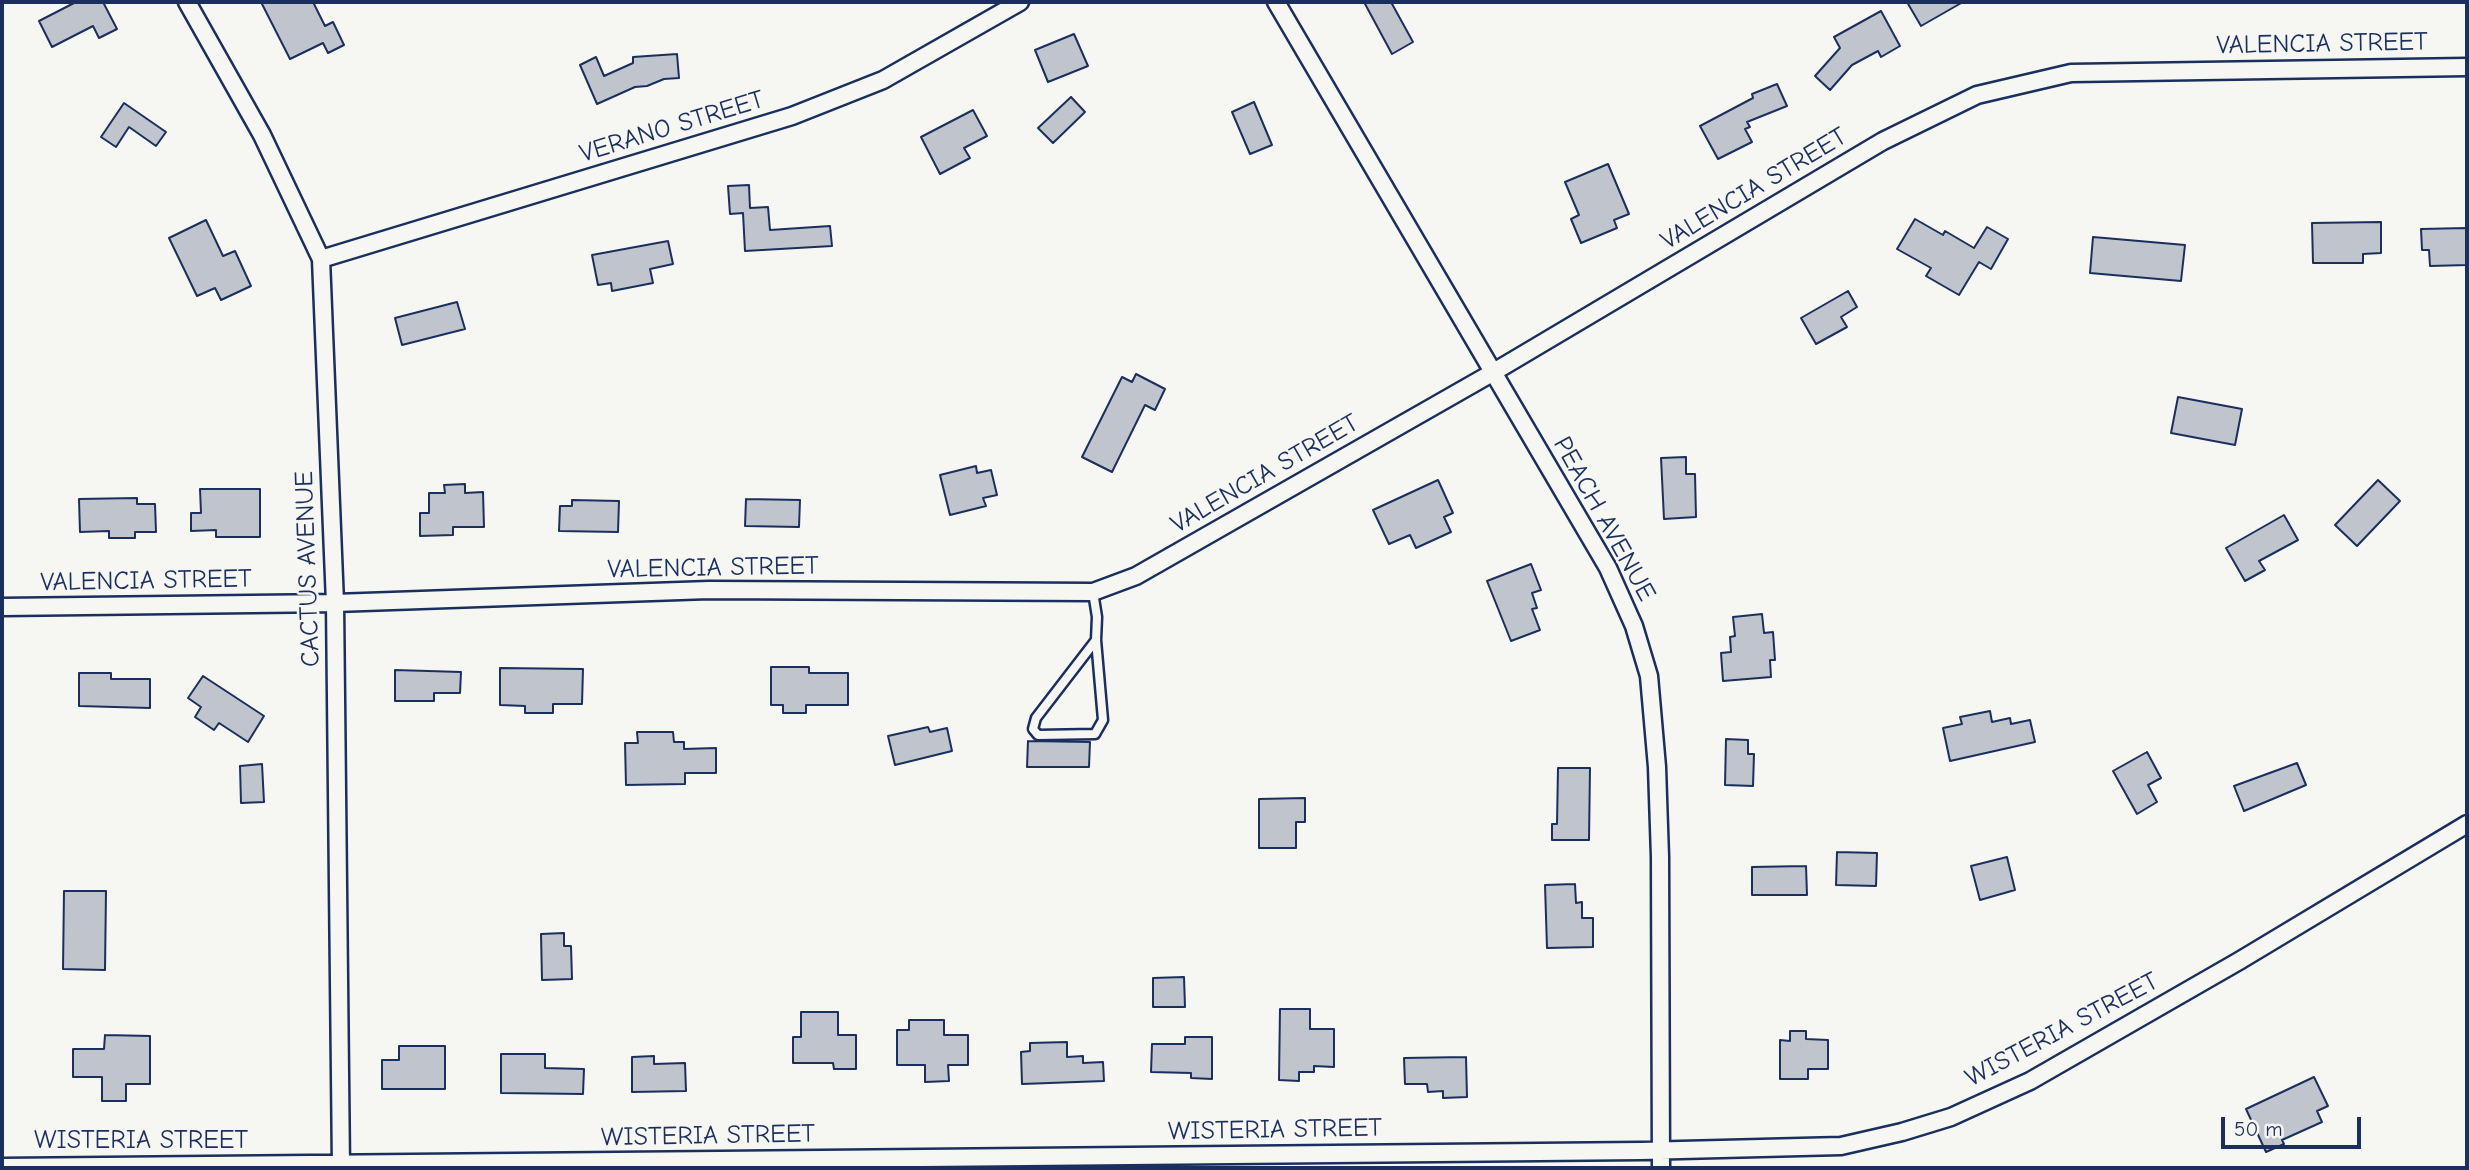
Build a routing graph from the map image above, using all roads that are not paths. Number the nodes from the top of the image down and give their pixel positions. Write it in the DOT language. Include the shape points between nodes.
graph roads {
  1 [pos="187,2"];
  2 [pos="1020,2"];
  3 [pos="1276,2"];
  4 [pos="2467,67"];
  5 [pos="321,259"];
  6 [pos="1492,373"];
  7 [pos="1093,592"];
  8 [pos="335,603"];
  9 [pos="2,607"];
  10 [pos="1096,640"];
  11 [pos="2467,824"];
  12 [pos="1661,1151"];
  13 [pos="341,1166"];
  14 [pos="2,1167"];
  15 [pos="1661,1168"];
  1 -- 5 [label="street, CACTUS AVENUE" via="262,135"];
  2 -- 5 [label="street, VERANO STREET" via="883,80 792,116"];
  3 -- 6 [label="street, PEACH AVENUE"];
  4 -- 6 [label="street, VALENCIA STREET" via="2071,73 1977,94 1884,141"];
  5 -- 8 [label="street, CACTUS AVENUE"];
  6 -- 7 [label="street, VALENCIA STREET" via="1136,576"];
  6 -- 12 [label="street, PEACH AVENUE" via="1608,568 1634,625 1648,676 1660,858"];
  7 -- 8 [label="street, VALENCIA STREET" via="709,590"];
  7 -- 10 [label="lane"];
  8 -- 9 [label="street, VALENCIA STREET"];
  8 -- 13 [label="street, CACTUS AVENUE"];
  10 -- 10 [label="lane" via="1102,720 1095,734 1038,735 1032,729 1036,718"];
  11 -- 12 [label="street, WISTERIA STREET" via="2030,1081 1951,1117 1841,1146"];
  12 -- 13 [label="street, WISTERIA STREET"];
  12 -- 15 [label="street, PEACH AVENUE"];
  13 -- 14 [label="street, WISTERIA STREET"];
}
